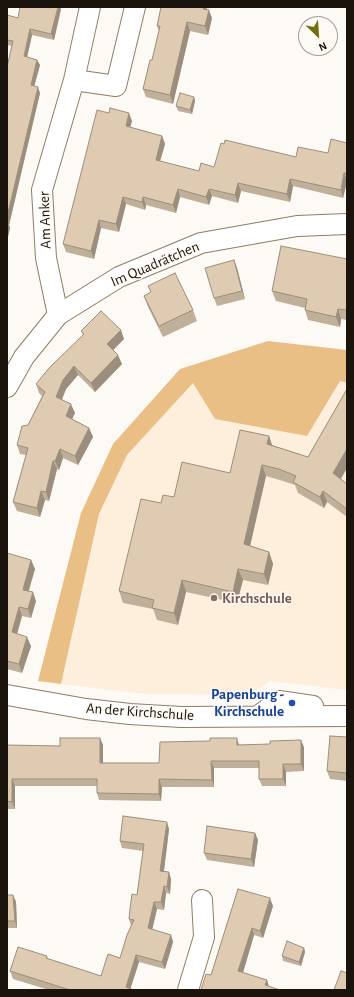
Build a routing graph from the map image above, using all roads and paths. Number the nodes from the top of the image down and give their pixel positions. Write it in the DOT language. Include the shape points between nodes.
graph roads {
  1 [pos="90,7"];
  2 [pos="135,7"];
  3 [pos="74,80"];
  4 [pos="347,224"];
  5 [pos="58,315"];
  6 [pos="7,386"];
  7 [pos="7,695"];
  8 [pos="347,711"];
  9 [pos="258,716"];
  10 [pos="347,716"];
  11 [pos="202,900"];
  12 [pos="188,990"];
  1 -- 3 [label="street, Am Anker"];
  2 -- 3 [label="street" via="116,86"];
  3 -- 5 [label="street, Am Anker" via="42,190 46,258"];
  4 -- 5 [label="street, Im Quadrätchen" via="297,226 201,243 119,277"];
  5 -- 6 [label="street, Im Quadrätchen" via="24,357"];
  7 -- 9 [label="street, An der Kirchschule" via="130,714 181,717"];
  8 -- 9 [label="street" via="278,701"];
  9 -- 10 [label="street, An der Kirchschule"];
  11 -- 12 [label="street" via="204,937"];
}
